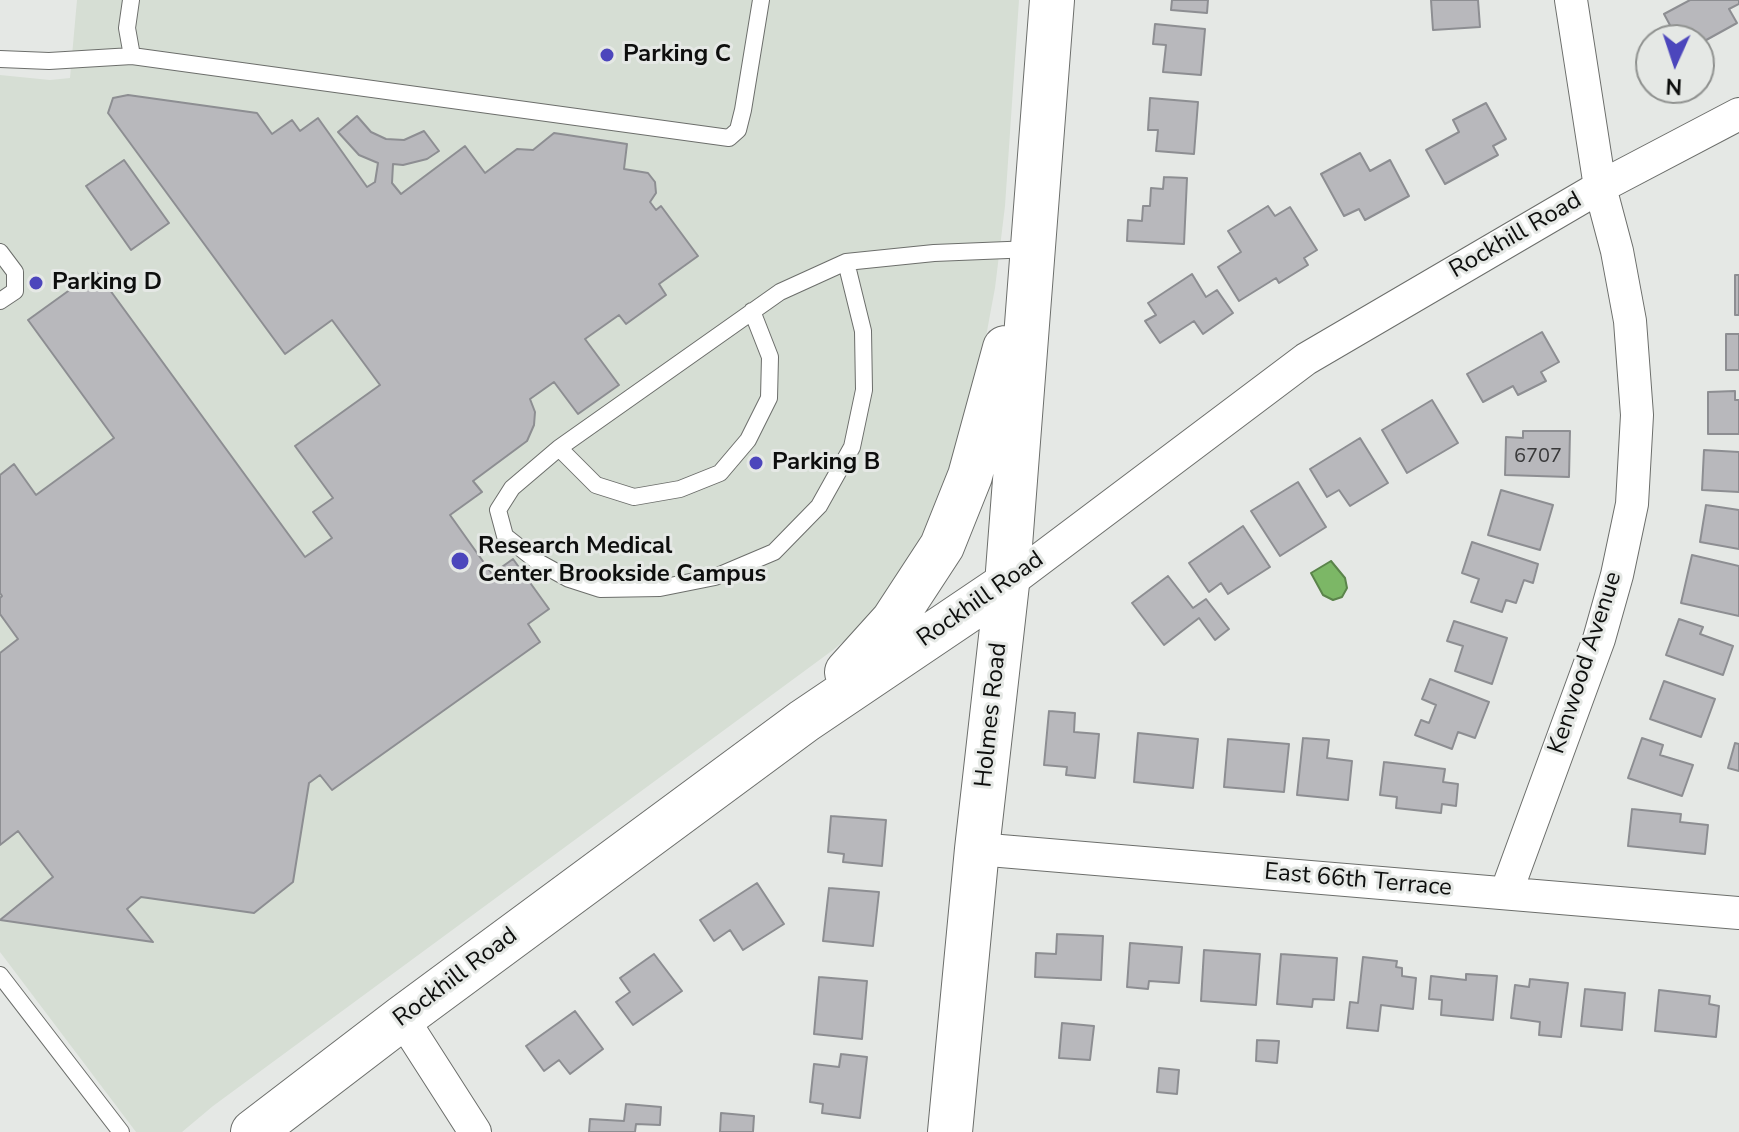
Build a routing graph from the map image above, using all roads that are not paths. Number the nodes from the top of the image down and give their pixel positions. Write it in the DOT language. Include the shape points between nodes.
graph roads {
  1 [pos="131,0"];
  2 [pos="761,0"];
  3 [pos="1052,0"];
  4 [pos="1571,0"];
  5 [pos="132,56"];
  6 [pos="0,59"];
  7 [pos="1739,114"];
  8 [pos="1600,187"];
  9 [pos="1032,249"];
  10 [pos="0,252"];
  11 [pos="846,262"];
  12 [pos="0,301"];
  13 [pos="752,311"];
  14 [pos="559,448"];
  15 [pos="1007,584"];
  16 [pos="804,721"];
  17 [pos="977,849"];
  18 [pos="1506,893"];
  19 [pos="1739,913"];
  20 [pos="0,975"];
  21 [pos="402,1018"];
  22 [pos="121,1132"];
  23 [pos="253,1132"];
  24 [pos="475,1132"];
  25 [pos="950,1132"];
  1 -- 5 [label="lane" via="127,28"];
  2 -- 5 [label="lane" via="743,110 738,130 729,138"];
  3 -- 9 [label="main road, Holmes Road"];
  4 -- 8 [label="street, Kenwood Avenue"];
  5 -- 6 [label="lane"];
  7 -- 8 [label="street, Rockhill Road"];
  8 -- 15 [label="street, Rockhill Road" via="1306,359"];
  8 -- 18 [label="street, Kenwood Avenue" via="1630,321 1637,415 1632,504 1599,639"];
  9 -- 11 [label="lane"];
  9 -- 15 [label="main road, Holmes Road"];
  9 -- 16 [label="main road, Holmes Road" via="970,476 942,546 893,621"];
  10 -- 12 [label="lane" via="15,272 15,291"];
  11 -- 13 [label="lane"];
  11 -- 14 [label="lane" via="863,331 864,390 852,447 819,506 774,552 715,577 660,588 600,589 569,579 505,536 498,510 512,488"];
  13 -- 14 [label="lane"];
  13 -- 14 [label="lane" via="770,357 769,398 748,440 720,473 680,489 634,497 596,485"];
  15 -- 16 [label="main road, Rockhill Road"];
  15 -- 17 [label="main road, Holmes Road"];
  16 -- 21 [label="main road, Rockhill Road"];
  17 -- 18 [label="street, East 66th Terrace"];
  17 -- 25 [label="main road, Holmes Road"];
  18 -- 19 [label="street, East 66th Terrace"];
  20 -- 22 [label="lane"];
  21 -- 23 [label="main road, Rockhill Road"];
  21 -- 24 [label="street"];
}
